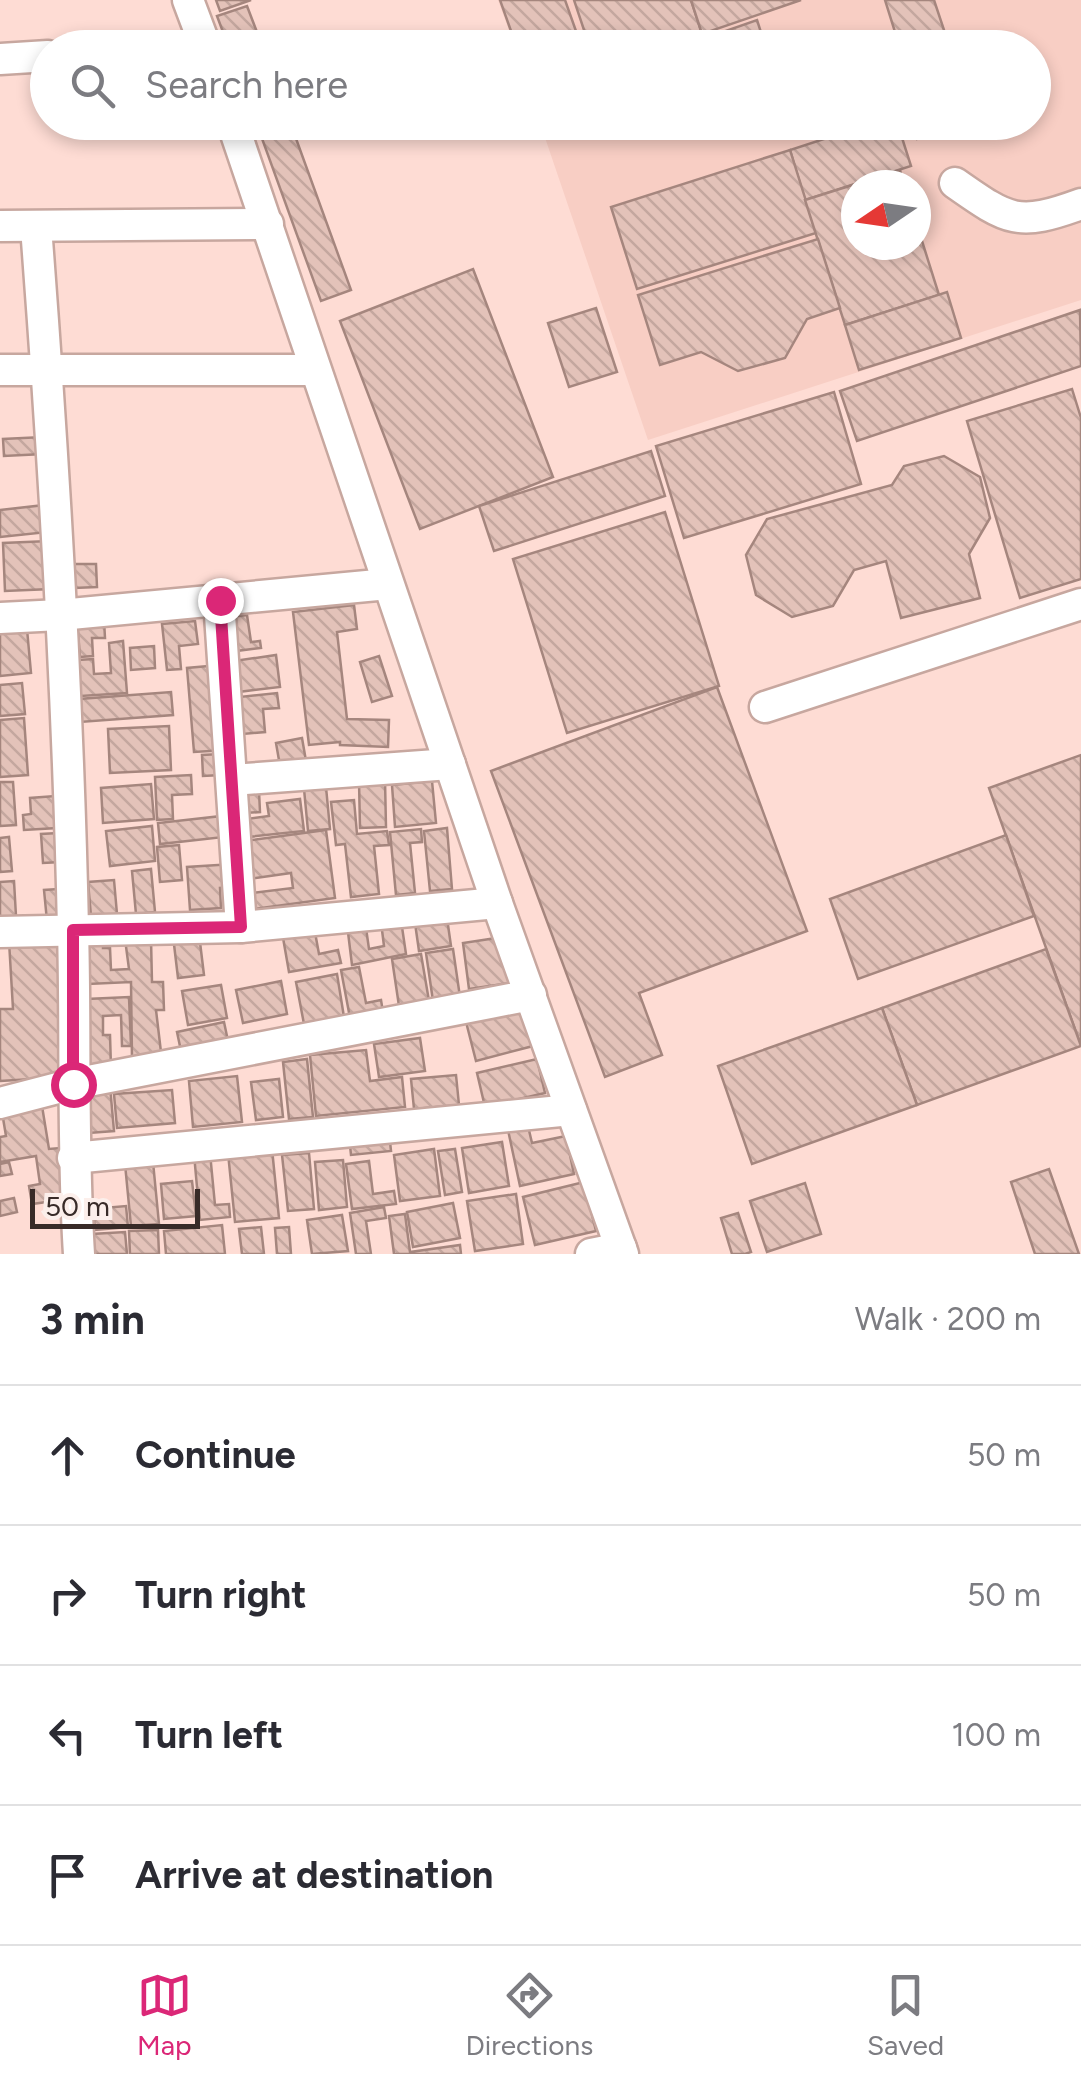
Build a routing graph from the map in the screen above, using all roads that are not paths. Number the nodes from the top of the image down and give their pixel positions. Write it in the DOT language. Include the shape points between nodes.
graph roads {
  1 [pos="188,0"];
  2 [pos="199,30"];
  3 [pos="30,57"];
  4 [pos="0,59"];
  5 [pos="238,140"];
  6 [pos="955,183"];
  7 [pos="1081,204"];
  8 [pos="268,224"];
  9 [pos="0,226"];
  10 [pos="36,228"];
  11 [pos="0,370"];
  12 [pos="47,370"];
  13 [pos="315,370"];
  14 [pos="388,584"];
  15 [pos="220,600"];
  16 [pos="1081,604"];
  17 [pos="60,615"];
  18 [pos="0,618"];
  19 [pos="766,707"];
  20 [pos="450,764"];
  21 [pos="232,780"];
  22 [pos="497,902"];
  23 [pos="241,927"];
  24 [pos="73,930"];
  25 [pos="0,932"];
  26 [pos="531,995"];
  27 [pos="73,1084"];
  28 [pos="0,1103"];
  29 [pos="571,1110"];
  30 [pos="73,1158"];
  31 [pos="611,1252"];
  32 [pos="80,1254"];
  1 -- 2 [label="street"];
  3 -- 4 [label="street"];
  5 -- 8 [label="street"];
  6 -- 7 [label="street" via="1005,216 1028,220"];
  8 -- 10 [label="street"];
  8 -- 13 [label="street"];
  9 -- 10 [label="street"];
  10 -- 12 [label="street"];
  11 -- 12 [label="street"];
  12 -- 13 [label="street"];
  12 -- 17 [label="street"];
  13 -- 14 [label="street"];
  14 -- 15 [label="street"];
  14 -- 20 [label="street"];
  15 -- 17 [label="street"];
  15 -- 21 [label="street"];
  16 -- 19 [label="street"];
  17 -- 18 [label="street"];
  17 -- 24 [label="street"];
  20 -- 21 [label="street"];
  20 -- 22 [label="street"];
  21 -- 23 [label="street"];
  22 -- 23 [label="street"];
  22 -- 26 [label="street"];
  23 -- 24 [label="street"];
  24 -- 25 [label="street"];
  24 -- 27 [label="street"];
  26 -- 27 [label="street"];
  26 -- 29 [label="street"];
  27 -- 28 [label="street"];
  27 -- 30 [label="street"];
  29 -- 30 [label="street"];
  29 -- 31 [label="street"];
  30 -- 32 [label="street"];
}
